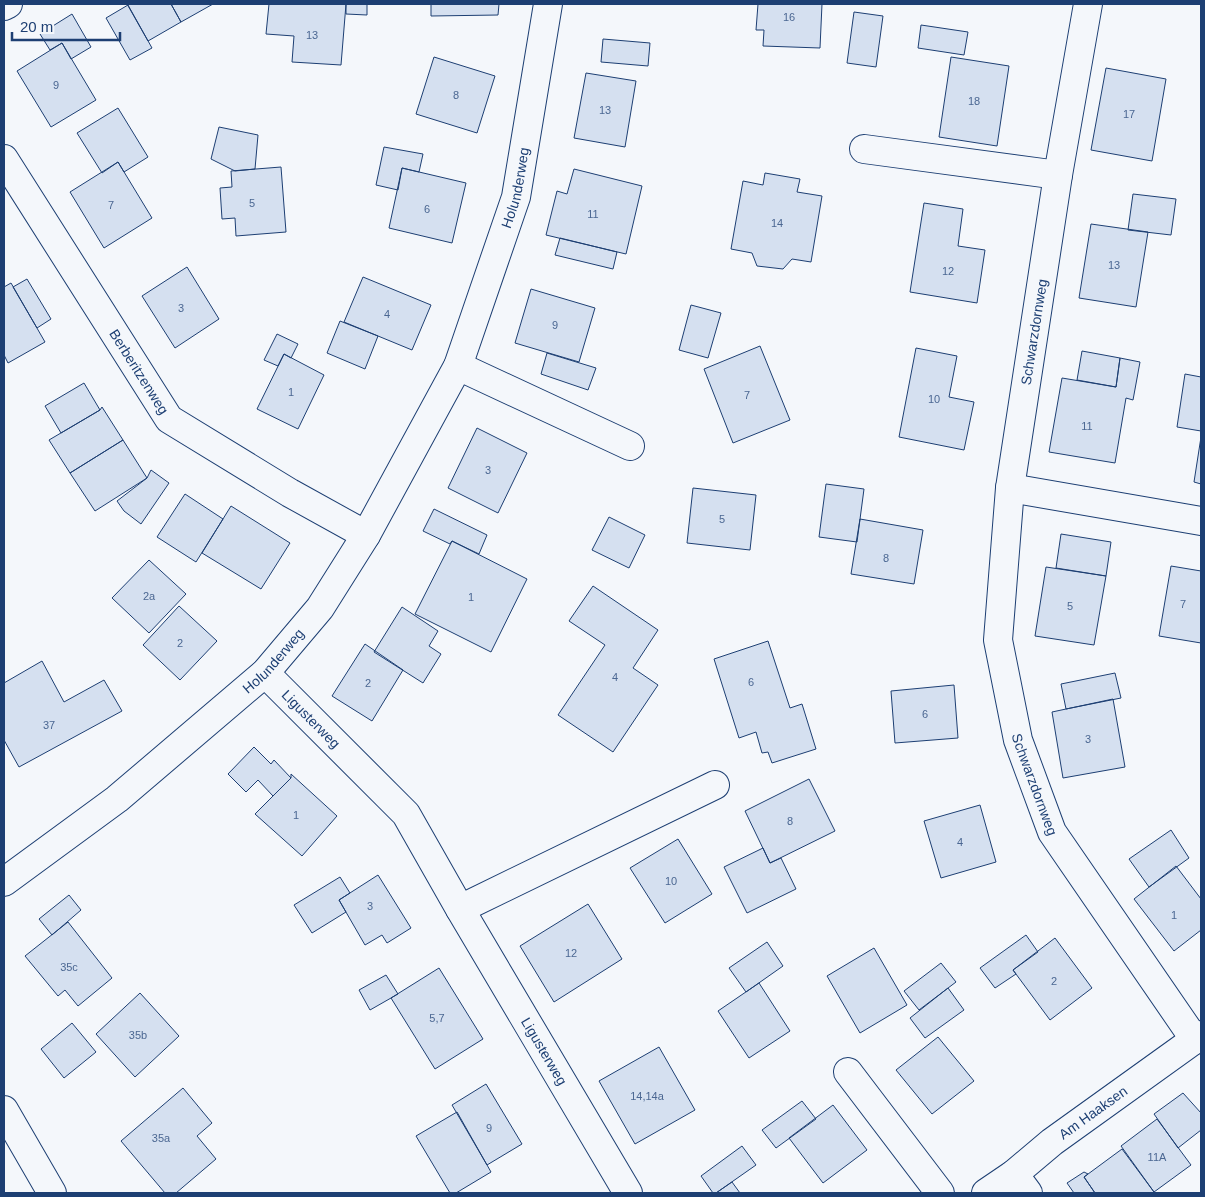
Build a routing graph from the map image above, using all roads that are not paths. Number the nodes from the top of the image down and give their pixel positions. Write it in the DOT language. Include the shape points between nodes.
graph roads {
  1 [pos="8,4"];
  2 [pos="548,4"];
  3 [pos="1088,4"];
  4 [pos="4,6"];
  5 [pos="864,149"];
  6 [pos="4,158"];
  7 [pos="1058,175"];
  8 [pos="458,366"];
  9 [pos="630,446"];
  10 [pos="1010,488"];
  11 [pos="1201,521"];
  12 [pos="366,535"];
  13 [pos="265,672"];
  14 [pos="715,785"];
  15 [pos="4,882"];
  16 [pos="460,909"];
  17 [pos="1198,1038"];
  18 [pos="848,1072"];
  19 [pos="4,1110"];
  20 [pos="1021,1184"];
  21 [pos="52,1193"];
  22 [pos="628,1193"];
  23 [pos="940,1193"];
  24 [pos="986,1193"];
  1 -- 4 [label="street"];
  2 -- 8 [label="street, Holunderweg" via="516,197"];
  3 -- 7 [label="street, Schwarzdornweg"];
  5 -- 7 [label="street"];
  6 -- 12 [label="street, Berberitzenweg" via="169,418 290,493"];
  7 -- 10 [label="street, Schwarzdornweg"];
  8 -- 9 [label="street"];
  8 -- 12 [label="street, Holunderweg"];
  10 -- 11 [label="street"];
  10 -- 17 [label="street, Schwarzdornweg" via="998,640 1018,740 1052,832"];
  12 -- 13 [label="street, Holunderweg" via="320,608"];
  13 -- 15 [label="street, Holunderweg" via="117,799"];
  13 -- 16 [label="street, Ligusterweg" via="406,814"];
  14 -- 16 [label="street"];
  16 -- 22 [label="street, Ligusterweg"];
  17 -- 20 [label="street, Am Haaksen" via="1052,1142"];
  18 -- 23 [label="street"];
  19 -- 21 [label="street"];
  20 -- 24 [label="street, Am Haaksen"];
}
